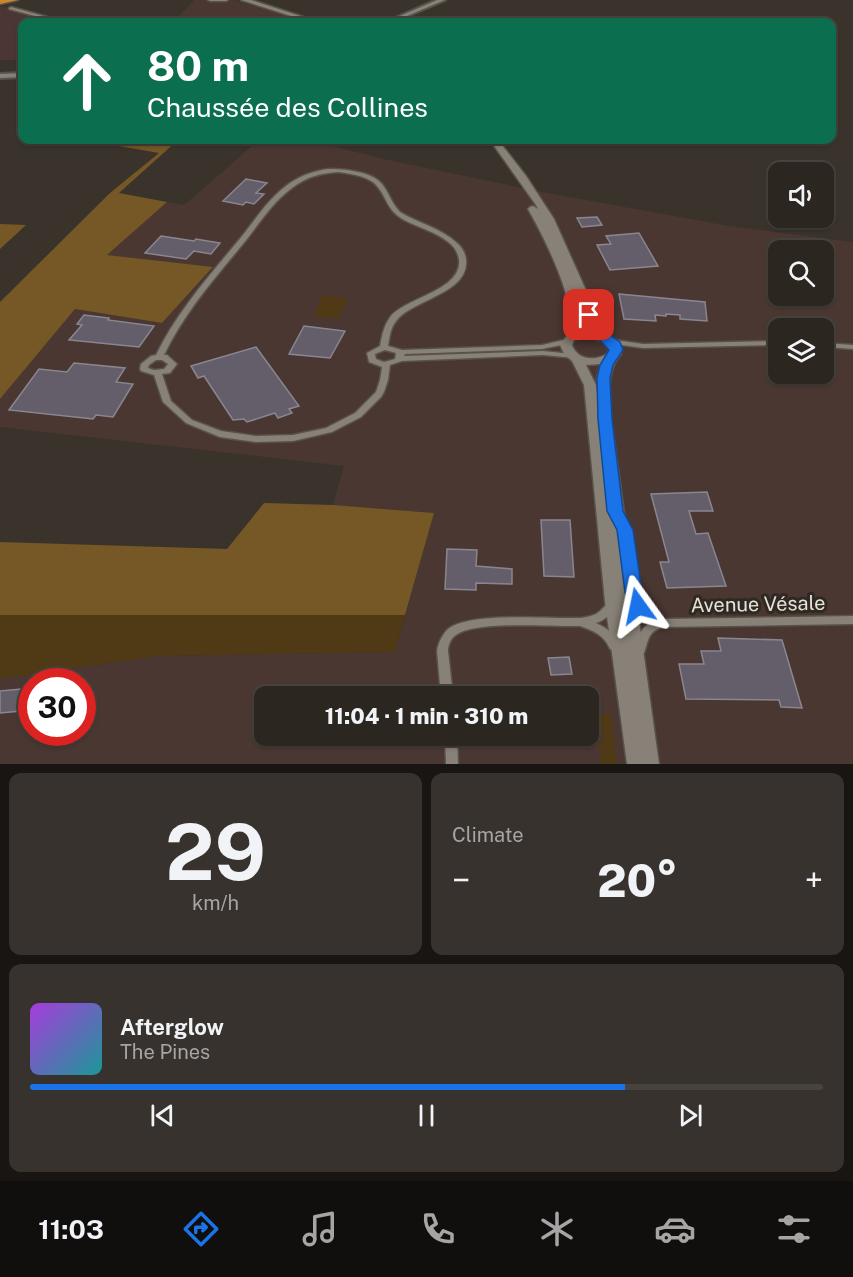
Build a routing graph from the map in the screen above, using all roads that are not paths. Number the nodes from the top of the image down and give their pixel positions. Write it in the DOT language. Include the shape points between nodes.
graph roads {
  1 [pos="210,0"];
  2 [pos="226,0"];
  3 [pos="244,0"];
  4 [pos="258,0"];
  5 [pos="442,0"];
  6 [pos="0,2"];
  7 [pos="12,4"];
  8 [pos="49,18"];
  9 [pos="303,18"];
  10 [pos="313,18"];
  11 [pos="398,18"];
  12 [pos="18,75"];
  13 [pos="0,76"];
  14 [pos="487,144"];
  15 [pos="497,144"];
  16 [pos="607,338"];
  17 [pos="571,339"];
  18 [pos="768,343"];
  19 [pos="643,346"];
  20 [pos="834,346"];
  21 [pos="384,347"];
  22 [pos="853,347"];
  23 [pos="400,355"];
  24 [pos="159,357"];
  25 [pos="574,357"];
  26 [pos="612,357"];
  27 [pos="386,365"];
  28 [pos="158,374"];
  29 [pos="615,511"];
  30 [pos="613,602"];
  31 [pos="853,620"];
  32 [pos="583,622"];
  33 [pos="663,623"];
  34 [pos="639,667"];
  35 [pos="446,686"];
  36 [pos="451,746"];
  37 [pos="452,764"];
  38 [pos="631,764"];
  39 [pos="636,764"];
  40 [pos="650,764"];
  1 -- 2 [label="street"];
  3 -- 9 [label="main road"];
  4 -- 10 [label="main road"];
  5 -- 11 [label="street"];
  6 -- 7 [label="highway"];
  7 -- 8 [label="street"];
  12 -- 13 [label="street"];
  14 -- 17 [label="main road" via="515,177 563,271 578,326"];
  15 -- 16 [label="main road" via="535,197 563,248 589,315"];
  16 -- 17 [label="main road" via="588,333"];
  16 -- 19 [label="street"];
  16 -- 26 [label="main road" via="615,345"];
  17 -- 23 [label="street" via="542,347"];
  17 -- 25 [label="main road" via="566,349"];
  18 -- 19 [label="street"];
  19 -- 26 [label="street"];
  20 -- 22 [label="street"];
  21 -- 23 [label="street" via="395,348"];
  21 -- 24 [label="street" via="384,333 391,321 417,300 449,284 459,275 463,257 451,240 397,213 378,183 356,173 332,171 298,180 268,209 180,318"];
  21 -- 27 [label="street" via="370,356"];
  23 -- 25 [label="street" via="543,353"];
  23 -- 27 [label="street"];
  24 -- 28 [label="street" via="168,358 173,364"];
  24 -- 28 [label="street" via="149,360 144,367"];
  25 -- 26 [label="main road" via="597,362"];
  25 -- 30 [label="main road" via="590,385"];
  26 -- 29 [label="main road" via="603,389"];
  27 -- 28 [label="street" via="379,395 349,421 325,432 271,440 222,434 189,420 174,411 165,399"];
  29 -- 33 [label="street" via="625,530 638,606"];
  29 -- 34 [label="main road"];
  30 -- 32 [label="street" via="605,613"];
  30 -- 39 [label="main road"];
  31 -- 33 [label="street, Avenue Vésale"];
  32 -- 35 [label="street" via="508,622 457,628 443,645"];
  32 -- 38 [label="street" via="598,628 613,642 626,754"];
  33 -- 34 [label="street" via="644,632"];
  34 -- 40 [label="main road"];
  36 -- 37 [label="street"];
}
